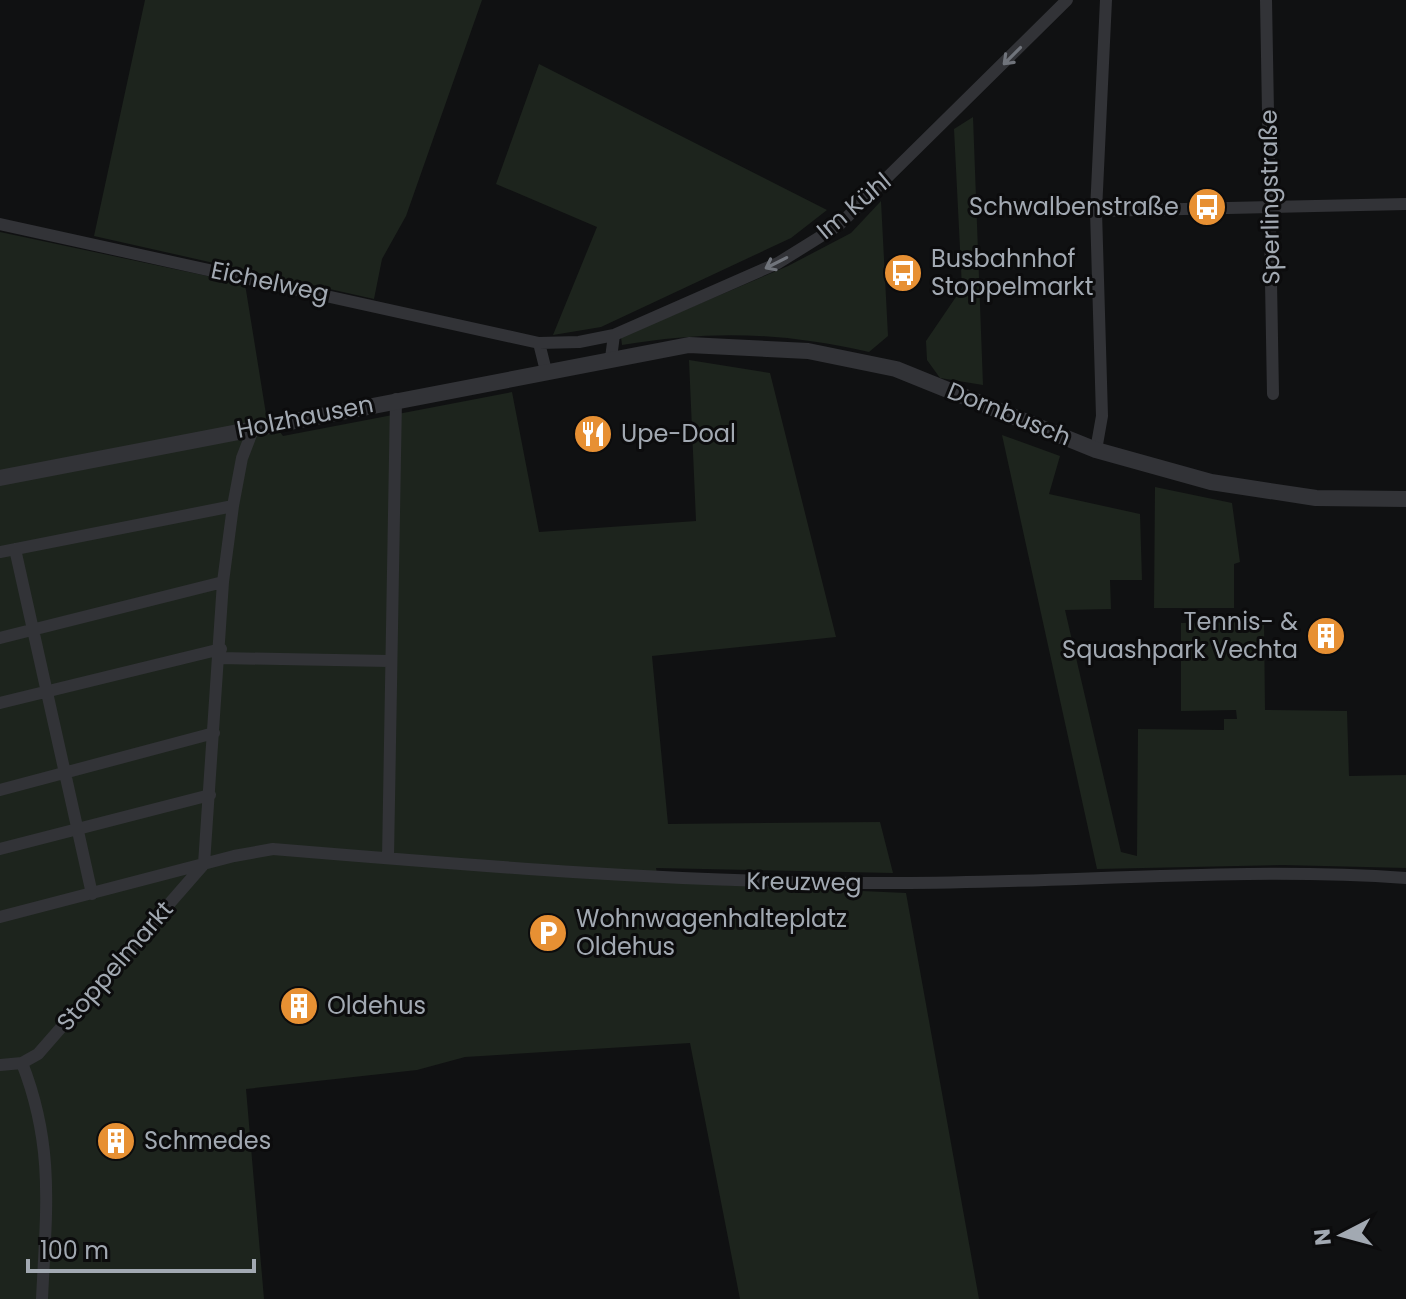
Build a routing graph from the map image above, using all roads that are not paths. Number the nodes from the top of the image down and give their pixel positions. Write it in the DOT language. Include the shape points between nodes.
graph roads {
  1 [pos="1067,0"];
  2 [pos="1106,0"];
  3 [pos="1266,0"];
  4 [pos="1406,204"];
  5 [pos="1270,206"];
  6 [pos="1096,211"];
  7 [pos="0,224"];
  8 [pos="614,335"];
  9 [pos="539,343"];
  10 [pos="611,358"];
  11 [pos="546,371"];
  12 [pos="1273,394"];
  13 [pos="396,399"];
  14 [pos="254,427"];
  15 [pos="1096,450"];
  16 [pos="0,478"];
  17 [pos="1406,499"];
  18 [pos="233,506"];
  19 [pos="15,549"];
  20 [pos="0,552"];
  21 [pos="223,582"];
  22 [pos="34,629"];
  23 [pos="0,638"];
  24 [pos="220,654"];
  25 [pos="389,661"];
  26 [pos="47,691"];
  27 [pos="0,703"];
  28 [pos="214,733"];
  29 [pos="65,773"];
  30 [pos="0,790"];
  31 [pos="210,795"];
  32 [pos="77,829"];
  33 [pos="0,849"];
  34 [pos="388,858"];
  35 [pos="204,864"];
  36 [pos="1406,878"];
  37 [pos="92,894"];
  38 [pos="0,917"];
  39 [pos="22,1063"];
  40 [pos="0,1065"];
  41 [pos="42,1299"];
  1 -- 8 [label="street, Im Kühl, one-way" via="839,225 778,263"];
  2 -- 6 [label="street"];
  3 -- 5 [label="street, Sperlingstraße"];
  4 -- 5 [label="street"];
  5 -- 6 [label="street"];
  5 -- 12 [label="street, Sperlingstraße"];
  6 -- 15 [label="street" via="1102,416"];
  7 -- 9 [label="street, Eichelweg"];
  8 -- 9 [label="street, Eichelweg"];
  8 -- 10 [label="street"];
  9 -- 11 [label="street"];
  10 -- 11 [label="street, Holzhausen"];
  10 -- 15 [label="street, Dornbusch" via="689,345 808,351 896,369"];
  11 -- 13 [label="street, Holzhausen"];
  13 -- 14 [label="street, Holzhausen"];
  13 -- 25 [label="street"];
  14 -- 16 [label="street, Holzhausen"];
  14 -- 18 [label="street"];
  15 -- 17 [label="street, Dornbusch" via="1246,488 1316,498"];
  18 -- 19 [label="street"];
  18 -- 21 [label="street"];
  19 -- 20 [label="street"];
  19 -- 22 [label="street"];
  21 -- 22 [label="street"];
  21 -- 24 [label="street"];
  22 -- 23 [label="street"];
  22 -- 26 [label="street"];
  24 -- 25 [label="street"];
  24 -- 26 [label="street"];
  24 -- 28 [label="street"];
  25 -- 34 [label="street"];
  26 -- 27 [label="street"];
  26 -- 29 [label="street"];
  28 -- 29 [label="street"];
  28 -- 31 [label="street"];
  29 -- 30 [label="street"];
  29 -- 32 [label="street"];
  31 -- 32 [label="street"];
  31 -- 35 [label="street"];
  32 -- 33 [label="street"];
  32 -- 37 [label="street"];
  34 -- 35 [label="street, Kreuzweg" via="273,849"];
  34 -- 36 [label="street, Kreuzweg" via="777,882 1289,874"];
  35 -- 37 [label="street, Stoppelmarkt"];
  35 -- 39 [label="street, Stoppelmarkt" via="38,1054"];
  37 -- 38 [label="street, Stoppelmarkt"];
  39 -- 40 [label="street"];
  39 -- 41 [label="street" via="37,1100 46,1150"];
}
